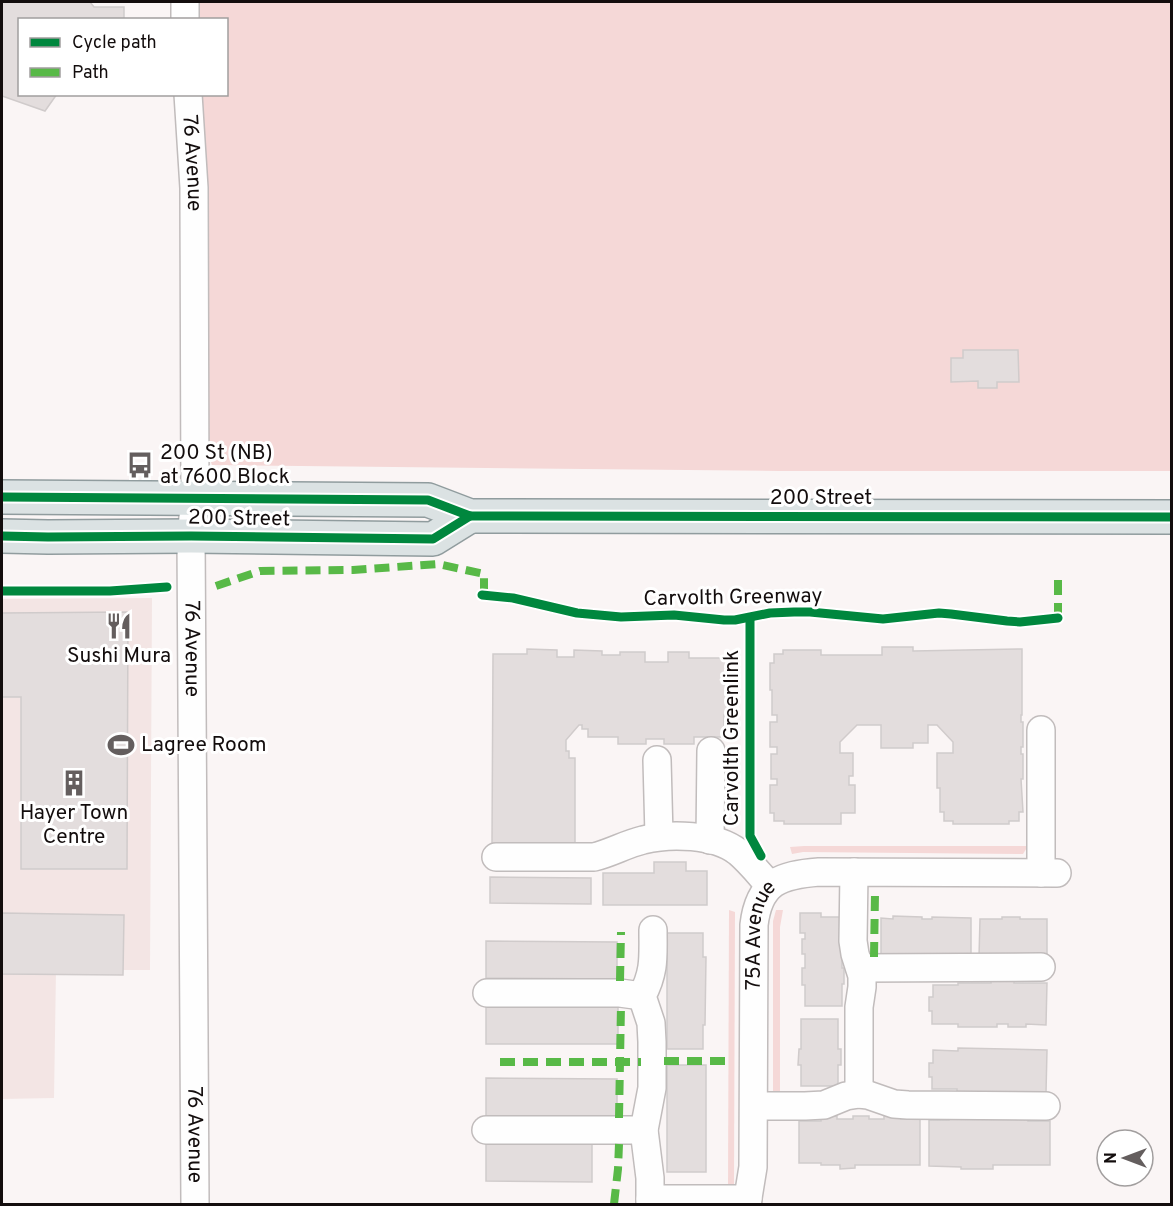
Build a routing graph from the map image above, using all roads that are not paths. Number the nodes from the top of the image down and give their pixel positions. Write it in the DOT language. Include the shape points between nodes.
graph roads {
  1 [pos="184,2"];
  2 [pos="184,18"];
  3 [pos="188,96"];
  4 [pos="2,498"];
  5 [pos="195,499"];
  6 [pos="470,516"];
  7 [pos="1172,517"];
  8 [pos="2,536"];
  9 [pos="191,536"];
  10 [pos="1041,730"];
  11 [pos="711,752"];
  12 [pos="657,760"];
  13 [pos="659,837"];
  14 [pos="710,840"];
  15 [pos="496,857"];
  16 [pos="854,872"];
  17 [pos="770,886"];
  18 [pos="653,930"];
  19 [pos="1041,967"];
  20 [pos="860,968"];
  21 [pos="487,993"];
  22 [pos="642,996"];
  23 [pos="859,1094"];
  24 [pos="754,1106"];
  25 [pos="1047,1106"];
  26 [pos="486,1130"];
  27 [pos="644,1130"];
  28 [pos="650,1202"];
  29 [pos="748,1202"];
  30 [pos="195,1204"];
  1 -- 2 [label="street"];
  3 -- 5 [label="street, 76 Avenue" via="194,188"];
  4 -- 5 [label="main road, 200 Street"];
  5 -- 6 [label="main road, 200 Street" via="428,500"];
  5 -- 9 [label="street, 76 Avenue"];
  6 -- 7 [label="main road, 200 Street"];
  6 -- 9 [label="main road, 200 Street" via="434,539"];
  8 -- 9 [label="main road, 200 Street"];
  9 -- 30 [label="street, 76 Avenue"];
  10 -- 16 [label="street, 75A Avenue" via="1049,873"];
  11 -- 14 [label="street"];
  12 -- 13 [label="street"];
  13 -- 14 [label="street"];
  13 -- 15 [label="street" via="605,855"];
  14 -- 17 [label="street" via="738,852"];
  16 -- 17 [label="street, 75A Avenue" via="801,873"];
  16 -- 20 [label="street" via="853,941"];
  17 -- 24 [label="street, 75A Avenue" via="759,903 754,925"];
  18 -- 22 [label="street" via="653,969"];
  19 -- 20 [label="street"];
  20 -- 23 [label="street"];
  21 -- 22 [label="street"];
  22 -- 27 [label="street" via="651,1023 652,1042 652,1088"];
  23 -- 24 [label="street" via="824,1105"];
  23 -- 25 [label="street" via="908,1106"];
  24 -- 29 [label="street, 75A Avenue"];
  26 -- 27 [label="street"];
  27 -- 28 [label="street"];
  28 -- 29 [label="street"];
}
